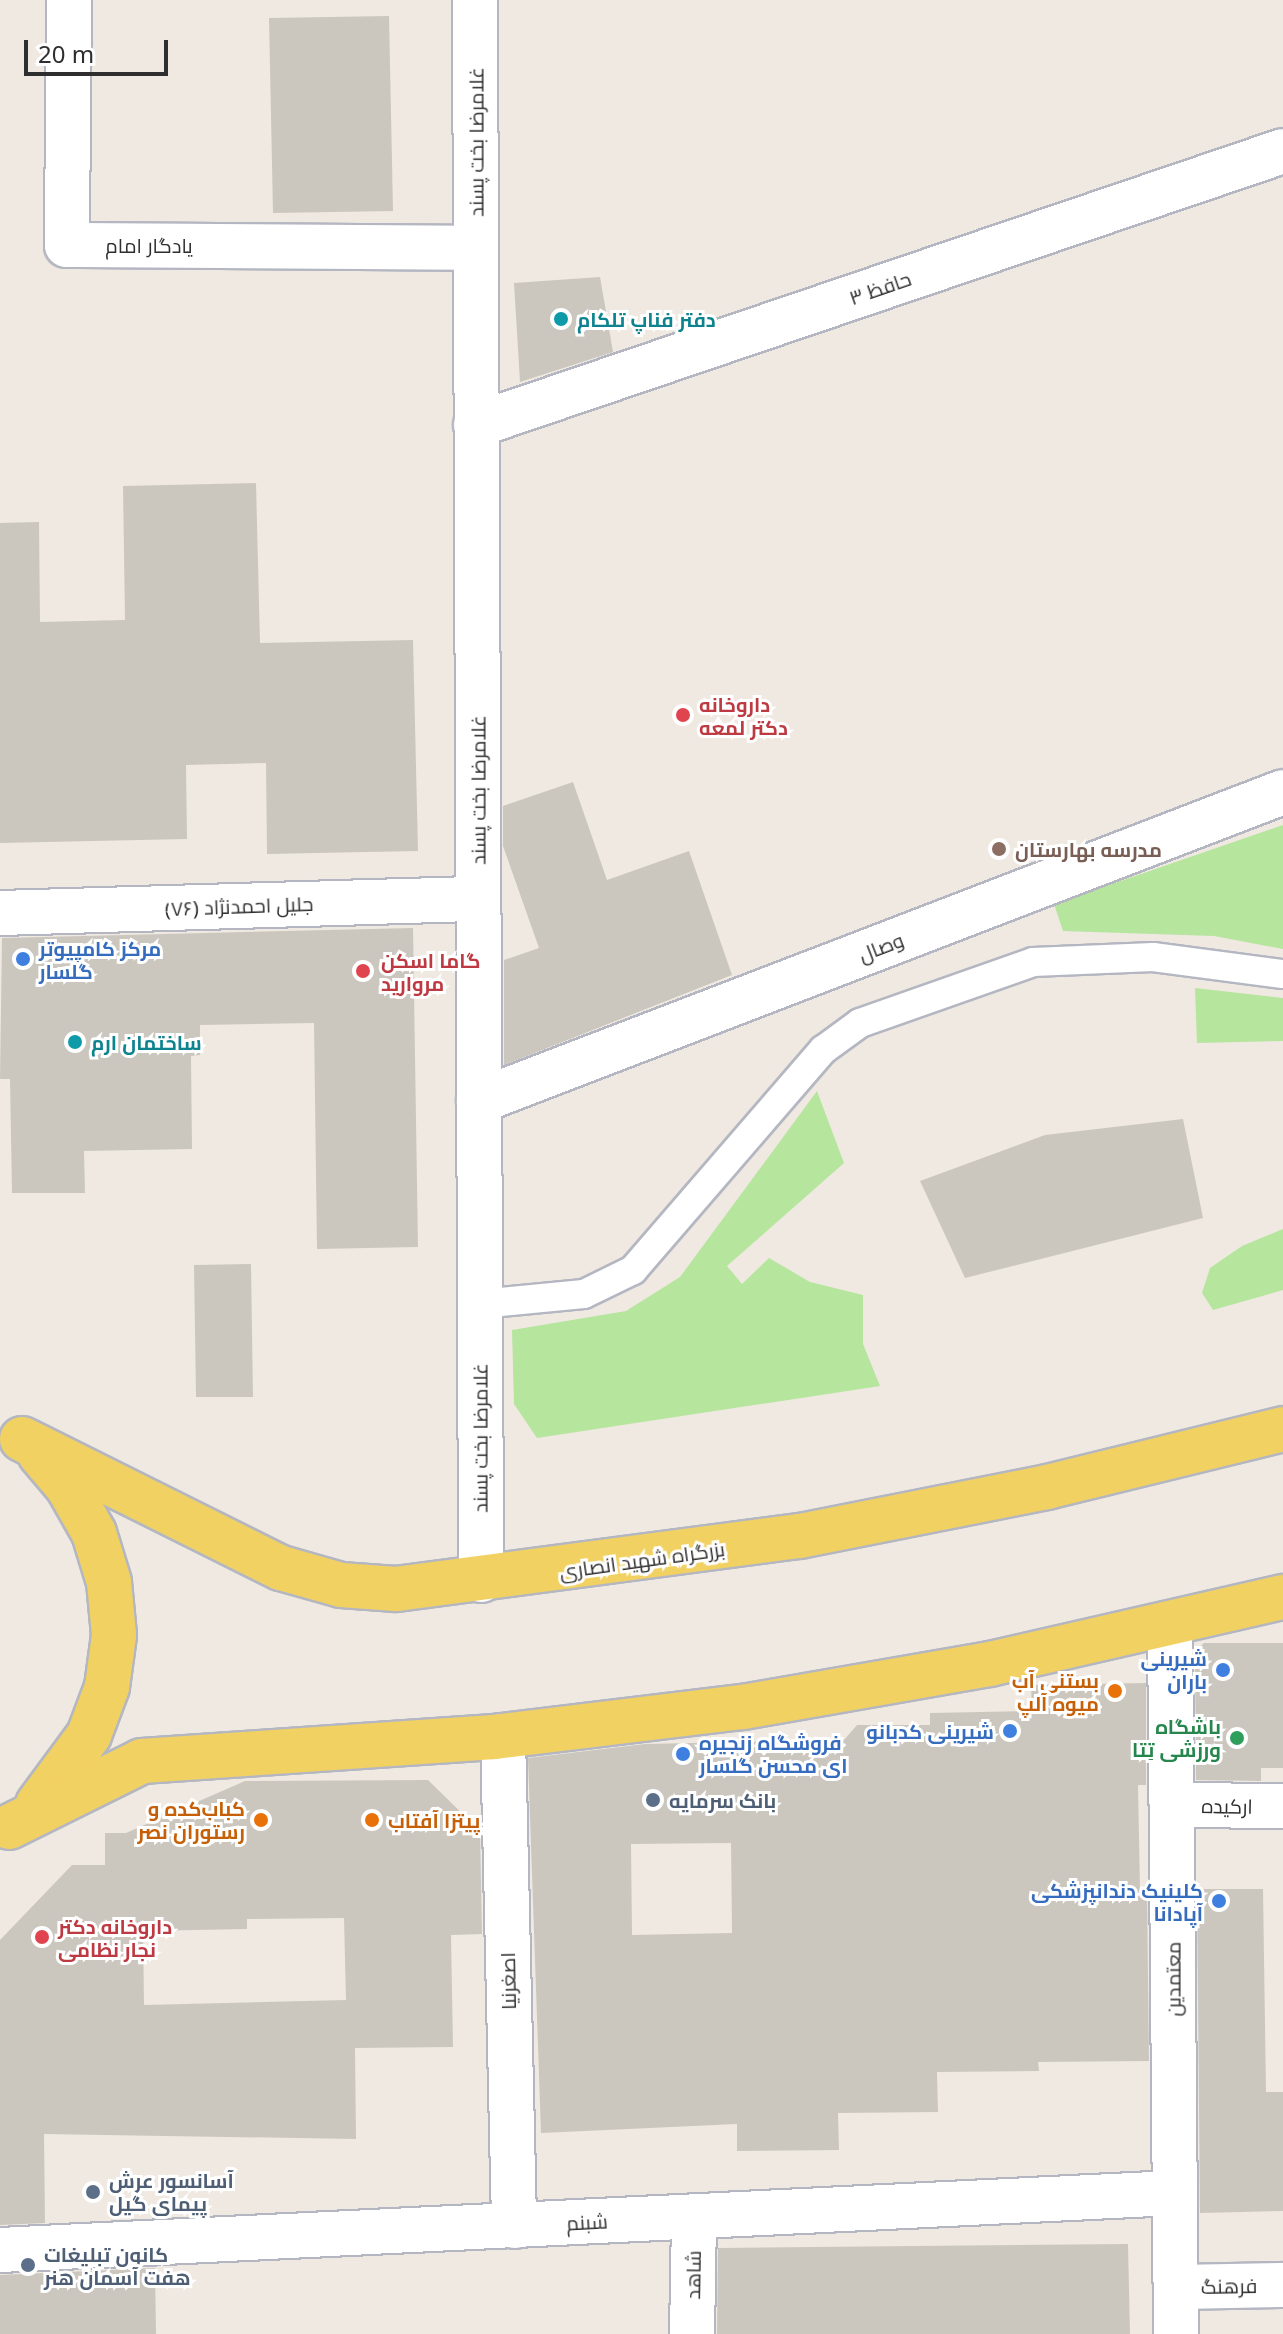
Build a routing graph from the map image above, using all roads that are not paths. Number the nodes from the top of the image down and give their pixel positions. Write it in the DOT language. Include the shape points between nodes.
graph roads {
  1 [pos="69,0"];
  2 [pos="475,0"];
  3 [pos="1283,151"];
  4 [pos="476,248"];
  5 [pos="476,425"];
  6 [pos="1283,792"];
  7 [pos="478,899"];
  8 [pos="0,913"];
  9 [pos="1283,974"];
  10 [pos="479,1101"];
  11 [pos="480,1304"];
  12 [pos="1283,1429"];
  13 [pos="11,1431"];
  14 [pos="481,1580"];
  15 [pos="1283,1597"];
  16 [pos="1170,1624"];
  17 [pos="503,1736"];
  18 [pos="1172,1805"];
  19 [pos="1283,1806"];
  20 [pos="5,1830"];
  21 [pos="1175,2193"];
  22 [pos="694,2217"];
  23 [pos="514,2226"];
  24 [pos="0,2250"];
  25 [pos="1283,2285"];
  26 [pos="1176,2287"];
  27 [pos="692,2334"];
  28 [pos="1176,2334"];
  1 -- 4 [label="street, یادگار امام" via="67,245"];
  2 -- 4 [label="street, غلامرضا بخت پسند"];
  3 -- 5 [label="street, حافظ ۳"];
  4 -- 5 [label="street, غلامرضا بخت پسند"];
  5 -- 7 [label="street, غلامرضا بخت پسند"];
  6 -- 10 [label="street, وصال"];
  7 -- 8 [label="street, جلیل احمدنژاد (۷۶)"];
  7 -- 10 [label="street, غلامرضا بخت پسند"];
  9 -- 11 [label="lane" via="1153,957 1033,962 860,1023 823,1050 633,1270 584,1294"];
  10 -- 11 [label="street, غلامرضا بخت پسند"];
  11 -- 14 [label="street, غلامرضا بخت پسند"];
  12 -- 14 [label="main road, بزرگراه شهید انصاری" via="923,1513 676,1556"];
  13 -- 14 [label="main road, بزرگراه شهید انصاری" via="253,1557 301,1575 378,1588"];
  13 -- 20 [label="main road" via="68,1487 94,1533 109,1582 114,1635 107,1687 89,1735 55,1786"];
  15 -- 16 [label="main road"];
  16 -- 17 [label="main road" via="867,1687"];
  16 -- 18 [label="street, معتمدین"];
  17 -- 20 [label="main road" via="142,1761"];
  17 -- 23 [label="street, اصغرنیا"];
  18 -- 19 [label="street, ارکیده"];
  18 -- 21 [label="street, معتمدین"];
  21 -- 22 [label="street, شبنم"];
  21 -- 26 [label="street, معتمدین"];
  22 -- 23 [label="street, شبنم"];
  22 -- 27 [label="street, شاهد"];
  23 -- 24 [label="street, شبنم"];
  25 -- 26 [label="street, فرهنگ"];
  26 -- 28 [label="street, معتمدین"];
}
